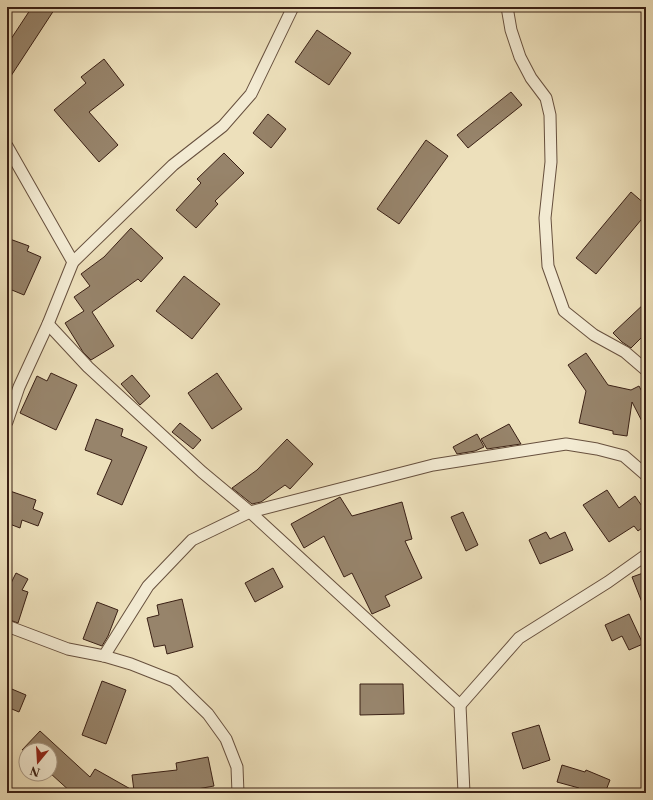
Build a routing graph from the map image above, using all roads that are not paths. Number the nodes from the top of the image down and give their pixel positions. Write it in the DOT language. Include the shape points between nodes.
graph roads {
  1 [pos="293,7"];
  2 [pos="507,7"];
  3 [pos="7,146"];
  4 [pos="73,262"];
  5 [pos="48,324"];
  6 [pos="646,370"];
  7 [pos="7,422"];
  8 [pos="646,475"];
  9 [pos="250,512"];
  10 [pos="646,555"];
  11 [pos="7,626"];
  12 [pos="104,656"];
  13 [pos="460,705"];
  14 [pos="238,793"];
  15 [pos="464,793"];
  1 -- 4 [label="street" via="251,94 223,126 173,165"];
  2 -- 6 [label="street" via="520,57 546,98 550,115 551,162 545,218 547,259 564,311 594,335 625,352"];
  3 -- 4 [label="street"];
  4 -- 5 [label="street"];
  5 -- 7 [label="street" via="19,387"];
  5 -- 9 [label="street" via="88,367 202,472"];
  8 -- 9 [label="street" via="624,456 566,444 433,465"];
  9 -- 12 [label="street" via="192,540 148,586"];
  9 -- 13 [label="street"];
  10 -- 13 [label="street" via="519,638"];
  11 -- 12 [label="street" via="68,649"];
  12 -- 14 [label="street" via="174,681 208,714 226,739 237,767"];
  13 -- 15 [label="street"];
}
